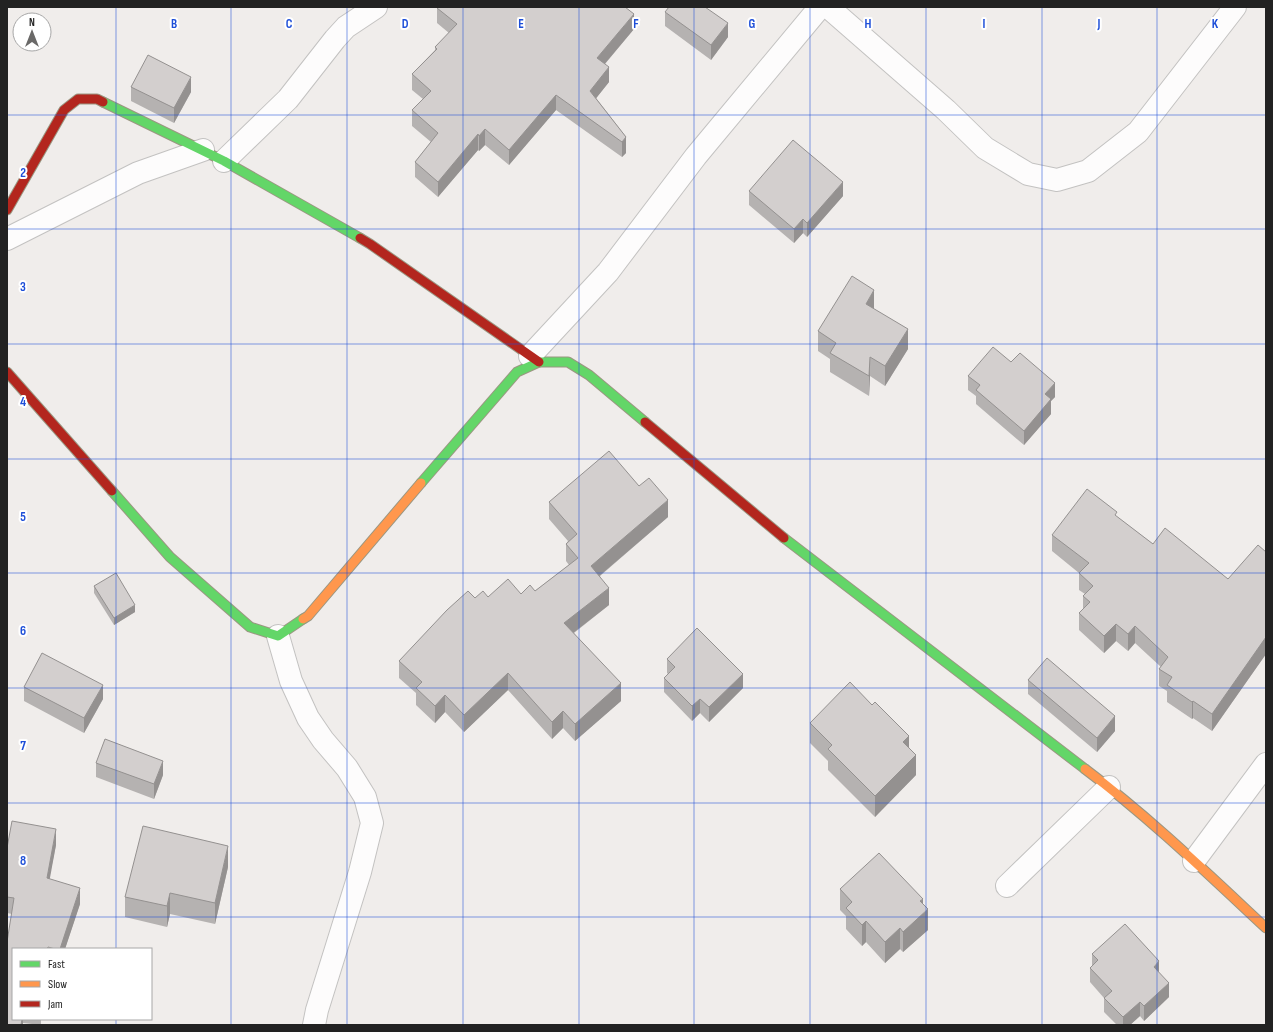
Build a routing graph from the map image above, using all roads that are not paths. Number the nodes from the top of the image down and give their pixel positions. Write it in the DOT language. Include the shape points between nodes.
graph roads {
  1 [pos="376,7"];
  2 [pos="820,7"];
  3 [pos="828,7"];
  4 [pos="1235,7"];
  5 [pos="203,150"];
  6 [pos="224,161"];
  7 [pos="7,210"];
  8 [pos="7,238"];
  9 [pos="534,359"];
  10 [pos="7,372"];
  11 [pos="278,636"];
  12 [pos="1266,764"];
  13 [pos="1109,787"];
  14 [pos="1194,861"];
  15 [pos="1007,886"];
  16 [pos="1266,928"];
  17 [pos="314,1025"];
  1 -- 6 [label="street" via="346,27 288,99"];
  2 -- 9 [label="street" via="696,156 608,272"];
  3 -- 4 [label="street" via="946,110 985,148 1028,174 1057,180 1088,171 1138,132"];
  5 -- 6 [label="street"];
  5 -- 7 [label="street" via="97,99 78,99 64,110"];
  5 -- 8 [label="street" via="138,173"];
  6 -- 9 [label="street" via="370,244"];
  9 -- 11 [label="street" via="517,372 493,398 308,616"];
  9 -- 13 [label="street" via="568,362 589,376 801,552"];
  10 -- 11 [label="street" via="170,557 250,627"];
  11 -- 17 [label="street" via="291,682 308,718 347,768 365,797 372,823"];
  12 -- 14 [label="street"];
  13 -- 14 [label="street"];
  13 -- 15 [label="street"];
  14 -- 16 [label="street"];
}
